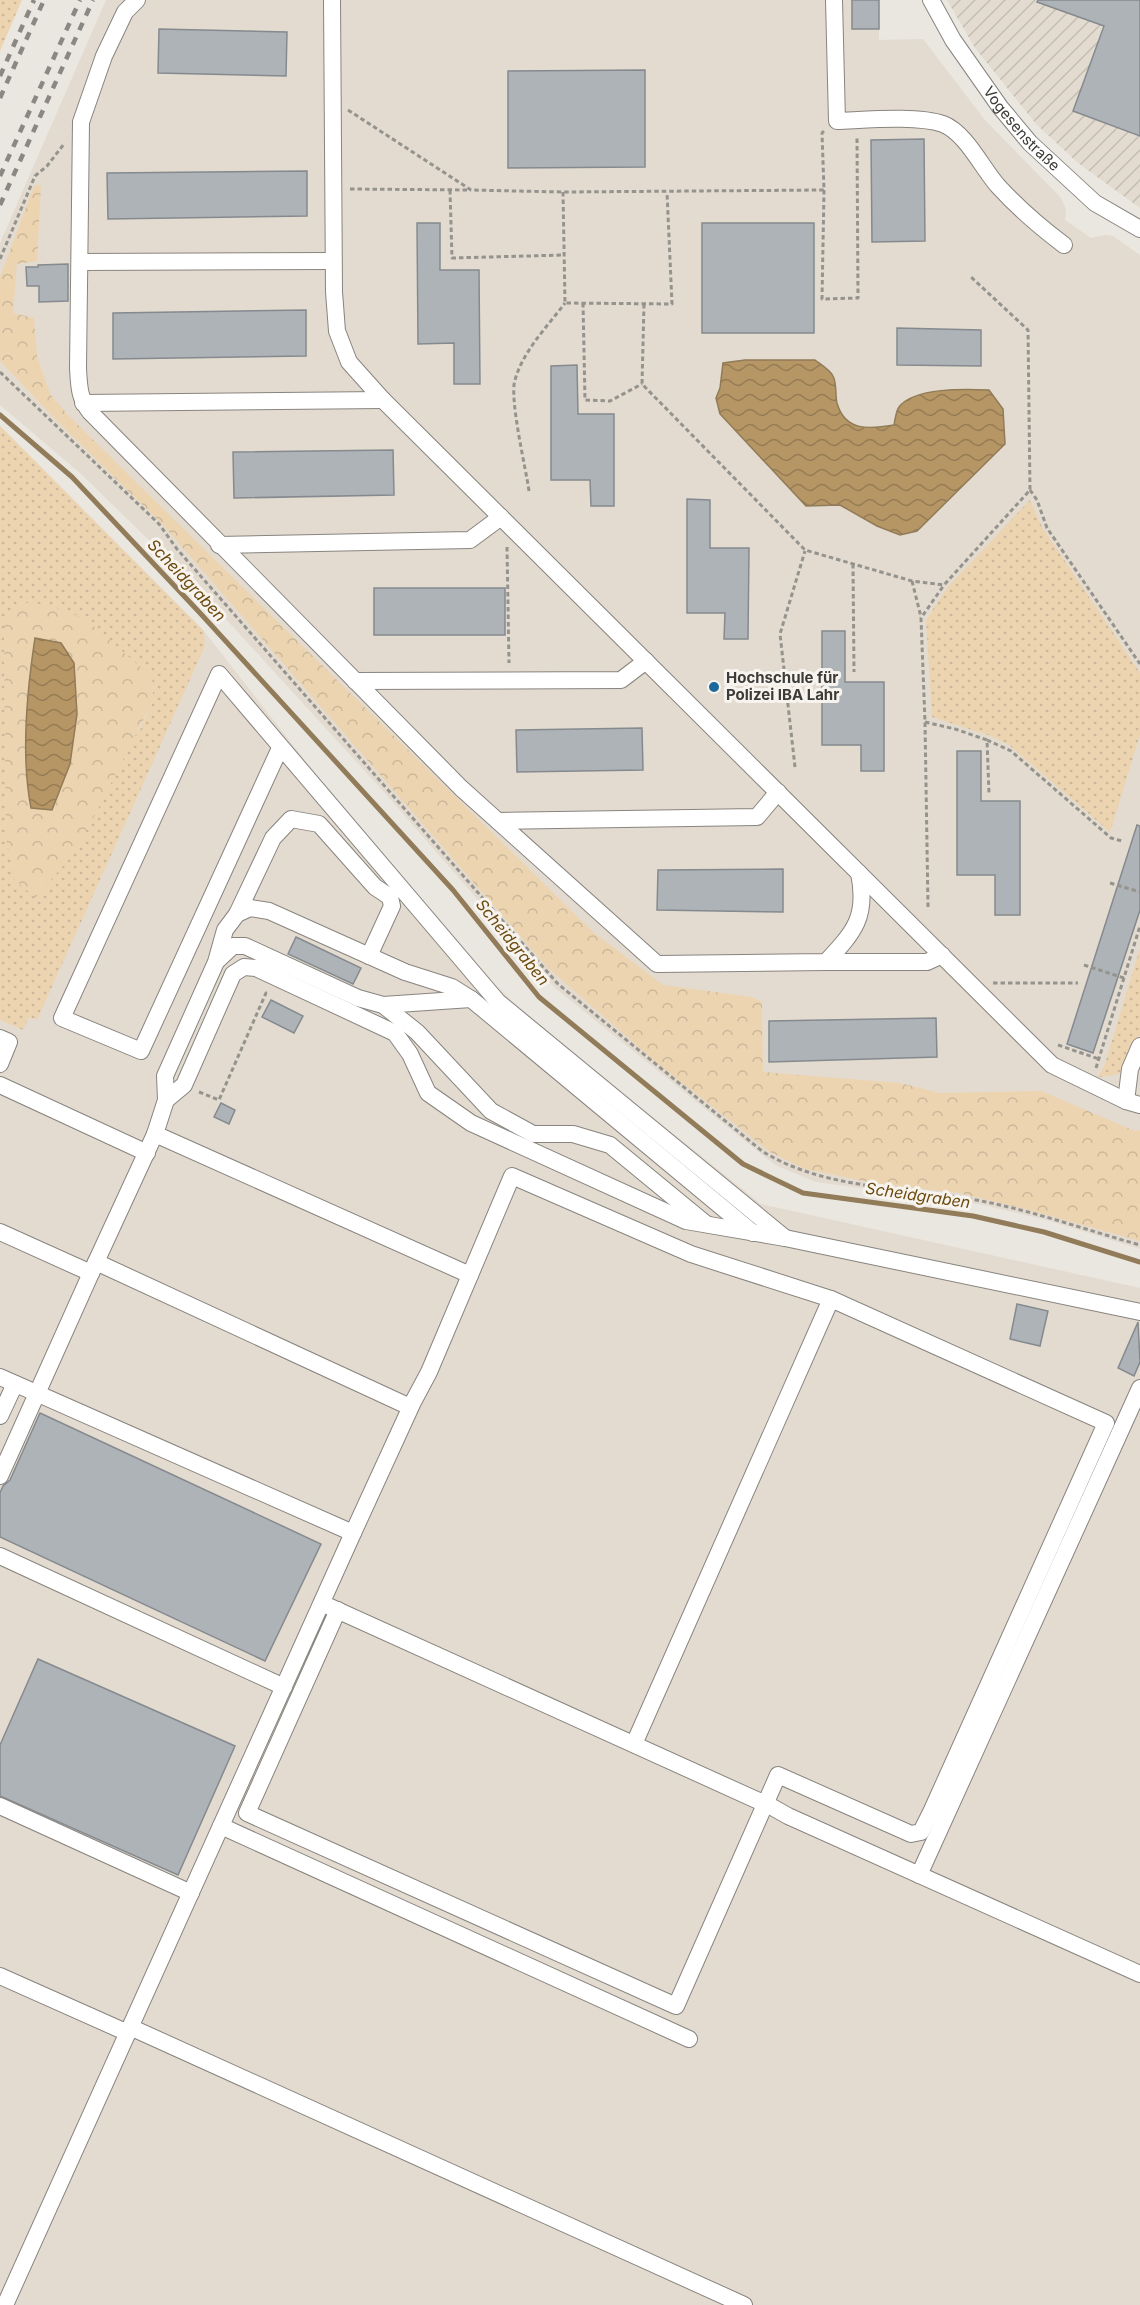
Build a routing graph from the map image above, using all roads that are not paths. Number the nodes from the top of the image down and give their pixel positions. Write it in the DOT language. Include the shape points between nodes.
graph roads {
  1 [pos="137,0"];
  2 [pos="332,0"];
  3 [pos="834,0"];
  4 [pos="931,0"];
  5 [pos="1140,229"];
  6 [pos="1064,245"];
  7 [pos="333,261"];
  8 [pos="80,262"];
  9 [pos="383,400"];
  10 [pos="83,403"];
  11 [pos="501,517"];
  12 [pos="219,545"];
  13 [pos="646,661"];
  14 [pos="355,681"];
  15 [pos="280,748"];
  16 [pos="778,792"];
  17 [pos="498,821"];
  18 [pos="859,873"];
  19 [pos="237,914"];
  20 [pos="942,955"];
  21 [pos="369,956"];
  22 [pos="216,962"];
  23 [pos="826,962"];
  24 [pos="471,999"];
  25 [pos="383,1005"];
  26 [pos="0,1038"];
  27 [pos="1140,1046"];
  28 [pos="0,1064"];
  29 [pos="0,1085"];
  30 [pos="166,1100"];
  31 [pos="1133,1103"];
  32 [pos="155,1134"];
  33 [pos="147,1153"];
  34 [pos="710,1227"];
  35 [pos="0,1232"];
  36 [pos="754,1233"];
  37 [pos="785,1238"];
  38 [pos="94,1268"];
  39 [pos="470,1275"];
  40 [pos="831,1299"];
  41 [pos="1140,1312"];
  42 [pos="7,1381"];
  43 [pos="1140,1388"];
  44 [pos="37,1393"];
  45 [pos="410,1407"];
  46 [pos="0,1416"];
  47 [pos="0,1476"];
  48 [pos="353,1533"];
  49 [pos="0,1556"];
  50 [pos="322,1603"];
  51 [pos="338,1610"];
  52 [pos="284,1687"];
  53 [pos="634,1744"];
  54 [pos="765,1804"];
  55 [pos="0,1806"];
  56 [pos="221,1826"];
  57 [pos="919,1875"];
  58 [pos="191,1893"];
  59 [pos="1140,1974"];
  60 [pos="0,1976"];
  61 [pos="129,2030"];
  62 [pos="689,2038"];
  63 [pos="6,2294"];
  64 [pos="744,2305"];
  1 -- 8 [label="street" via="125,12 104,56 81,122"];
  2 -- 7 [label="street"];
  3 -- 6 [label="street" via="837,121 915,120 943,124 961,136 1006,194"];
  4 -- 5 [label="street, Vogesenstraße" via="953,40 1030,143 1095,203"];
  7 -- 8 [label="street"];
  7 -- 9 [label="street" via="337,331 348,362"];
  8 -- 10 [label="street" via="78,368"];
  9 -- 10 [label="street"];
  9 -- 11 [label="street"];
  10 -- 12 [label="street"];
  11 -- 12 [label="street" via="470,540"];
  11 -- 13 [label="street"];
  12 -- 14 [label="street"];
  13 -- 14 [label="street" via="621,680"];
  13 -- 16 [label="street"];
  14 -- 17 [label="street"];
  15 -- 15 [label="street" via="219,674 63,1018 141,1052"];
  15 -- 37 [label="street" via="498,1002"];
  16 -- 17 [label="street" via="757,817"];
  16 -- 18 [label="street"];
  17 -- 23 [label="street" via="657,964"];
  18 -- 20 [label="street"];
  18 -- 23 [label="street" via="863,894 859,917 851,935"];
  19 -- 21 [label="street" via="250,908 268,911"];
  19 -- 21 [label="street" via="273,838 291,819 319,824 375,887 390,897 392,906"];
  19 -- 22 [label="street" via="225,930"];
  20 -- 23 [label="street" via="927,962"];
  20 -- 31 [label="street" via="1052,1065"];
  21 -- 24 [label="street" via="452,987"];
  22 -- 25 [label="street" via="233,946 245,946 358,998"];
  22 -- 30 [label="street" via="165,1076"];
  24 -- 25 [label="street"];
  24 -- 36 [label="street"];
  25 -- 34 [label="street" via="417,1032 491,1111 533,1134 573,1134 610,1145"];
  26 -- 28 [label="street" via="9,1042"];
  27 -- 31 [label="street" via="1130,1069"];
  29 -- 33 [label="street"];
  30 -- 32 [label="street"];
  30 -- 34 [label="street" via="184,1085 233,974 244,967 256,968 395,1033 410,1054 428,1093 471,1123 686,1221"];
  32 -- 33 [label="street"];
  32 -- 39 [label="street"];
  33 -- 38 [label="street"];
  34 -- 36 [label="street"];
  35 -- 38 [label="street"];
  36 -- 37 [label="street"];
  37 -- 41 [label="street"];
  38 -- 44 [label="street"];
  38 -- 45 [label="street"];
  39 -- 40 [label="street" via="512,1176 691,1254"];
  39 -- 45 [label="street"];
  40 -- 53 [label="street"];
  40 -- 54 [label="street" via="1106,1423 921,1832 911,1834 778,1775"];
  42 -- 44 [label="street"];
  42 -- 46 [label="street"];
  43 -- 57 [label="street"];
  44 -- 47 [label="street"];
  44 -- 48 [label="street"];
  45 -- 48 [label="street"];
  48 -- 50 [label="street"];
  49 -- 52 [label="street"];
  50 -- 51 [label="street"];
  50 -- 52 [label="street"];
  51 -- 53 [label="street"];
  51 -- 54 [label="street" via="247,1813 676,2006"];
  52 -- 56 [label="street"];
  53 -- 54 [label="street"];
  54 -- 57 [label="street"];
  55 -- 58 [label="street"];
  56 -- 58 [label="street"];
  56 -- 62 [label="street"];
  57 -- 59 [label="street"];
  58 -- 61 [label="street"];
  60 -- 61 [label="street"];
  61 -- 63 [label="street"];
  61 -- 64 [label="street"];
}
